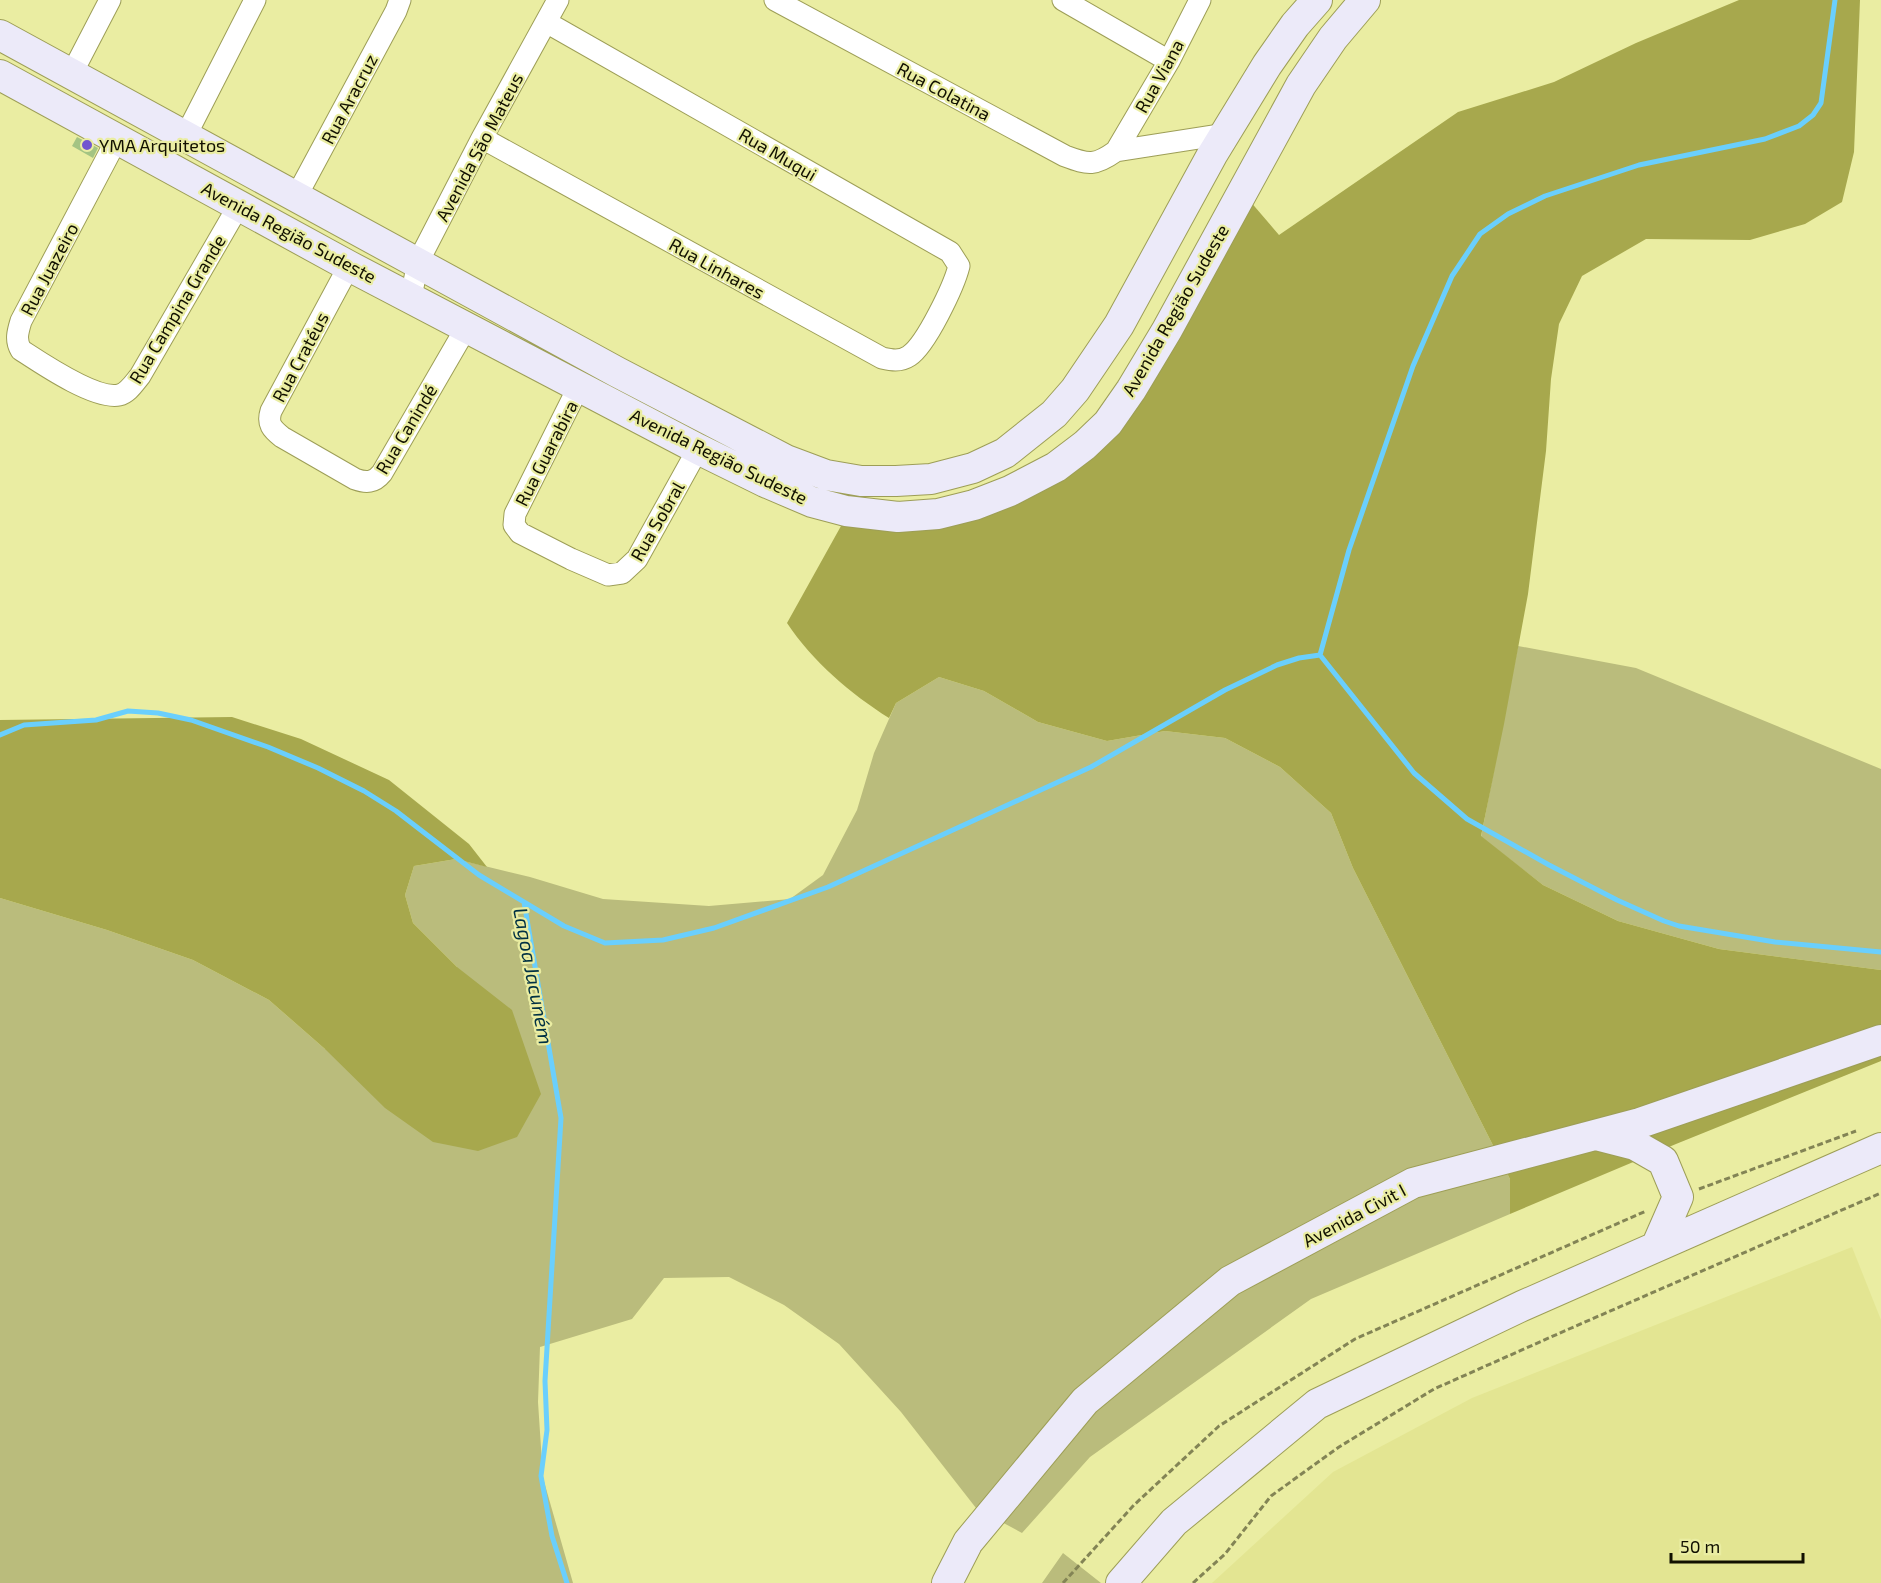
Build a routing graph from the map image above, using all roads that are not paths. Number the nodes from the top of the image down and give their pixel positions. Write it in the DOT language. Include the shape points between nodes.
graph roads {
  1 [pos="110,0"];
  2 [pos="255,0"];
  3 [pos="400,0"];
  4 [pos="558,0"];
  5 [pos="775,0"];
  6 [pos="1063,0"];
  7 [pos="1200,0"];
  8 [pos="1317,0"];
  9 [pos="1365,0"];
  10 [pos="546,22"];
  11 [pos="8,40"];
  12 [pos="1169,62"];
  13 [pos="71,75"];
  14 [pos="1,78"];
  15 [pos="1225,134"];
  16 [pos="185,137"];
  17 [pos="482,138"];
  18 [pos="117,139"];
  19 [pos="1116,152"];
  20 [pos="296,197"];
  21 [pos="239,205"];
  22 [pos="418,262"];
  23 [pos="349,266"];
  24 [pos="411,297"];
  25 [pos="939,314"];
  26 [pos="466,328"];
  27 [pos="617,372"];
  28 [pos="69,381"];
  29 [pos="590,392"];
  30 [pos="698,449"];
  31 [pos="322,462"];
  32 [pos="571,559"];
  33 [pos="1881,1040"];
  34 [pos="1596,1134"];
  35 [pos="1881,1148"];
  36 [pos="1658,1245"];
  37 [pos="947,1583"];
  38 [pos="1121,1583"];
  1 -- 13 [label="street"];
  2 -- 16 [label="street"];
  3 -- 20 [label="street, Rua Aracruz"];
  4 -- 10 [label="street, Avenida São Mateus"];
  5 -- 19 [label="street, Rua Colatina" via="1065,156 1092,164"];
  6 -- 12 [label="street"];
  7 -- 12 [label="street, Rua Viana"];
  8 -- 15 [label="street, Avenida Região Sudeste" via="1267,65"];
  9 -- 30 [label="street, Avenida Região Sudeste" via="1301,85 1131,390 1108,423 1056,467 974,505 938,514 898,517 846,512 812,502"];
  10 -- 17 [label="street, Avenida São Mateus"];
  10 -- 25 [label="street, Rua Muqui" via="950,252 959,266"];
  11 -- 13 [label="street, Avenida Região Sudeste"];
  11 -- 14 [label="street"];
  12 -- 19 [label="street, Rua Viana"];
  13 -- 16 [label="street, Avenida Região Sudeste"];
  14 -- 18 [label="street, Avenida Região Sudeste"];
  15 -- 19 [label="street, Rua Colatina"];
  15 -- 27 [label="street, Avenida Região Sudeste" via="1131,304 1075,390 1032,433 1005,453 973,468 930,479 896,481 826,475 786,460"];
  16 -- 20 [label="street, Avenida Região Sudeste"];
  17 -- 22 [label="street, Avenida São Mateus"];
  17 -- 25 [label="street, Rua Linhares" via="882,358 892,361 910,356"];
  18 -- 21 [label="street, Avenida Região Sudeste"];
  18 -- 28 [label="street, Rua Juazeiro" via="18,332 21,350"];
  20 -- 22 [label="street, Avenida Região Sudeste"];
  21 -- 23 [label="street, Avenida Região Sudeste"];
  21 -- 28 [label="street, Rua Campina Grande" via="130,388 122,395 112,396"];
  22 -- 24 [label="street, Avenida São Mateus"];
  22 -- 27 [label="street, Avenida Região Sudeste"];
  23 -- 24 [label="street, Avenida Região Sudeste"];
  23 -- 31 [label="street, Rua Cratéus" via="269,418 270,426 282,437"];
  24 -- 26 [label="street, Avenida Região Sudeste"];
  26 -- 29 [label="street, Avenida Região Sudeste"];
  26 -- 31 [label="street, Rua Canindé" via="378,478 368,482 355,479"];
  27 -- 29 [label="street"];
  29 -- 30 [label="street, Avenida Região Sudeste"];
  29 -- 32 [label="street, Rua Guarabira" via="514,519 520,533"];
  30 -- 32 [label="street, Rua Sobral" via="629,569 608,574"];
  33 -- 34 [label="street, Avenida Civit I" via="1640,1123"];
  34 -- 36 [label="street" via="1635,1145 1663,1161 1678,1197"];
  34 -- 37 [label="street, Avenida Civit I" via="1413,1183 1230,1281 1085,1401 968,1542"];
  35 -- 36 [label="street"];
  36 -- 38 [label="street" via="1522,1305 1317,1404 1174,1522"];
}
